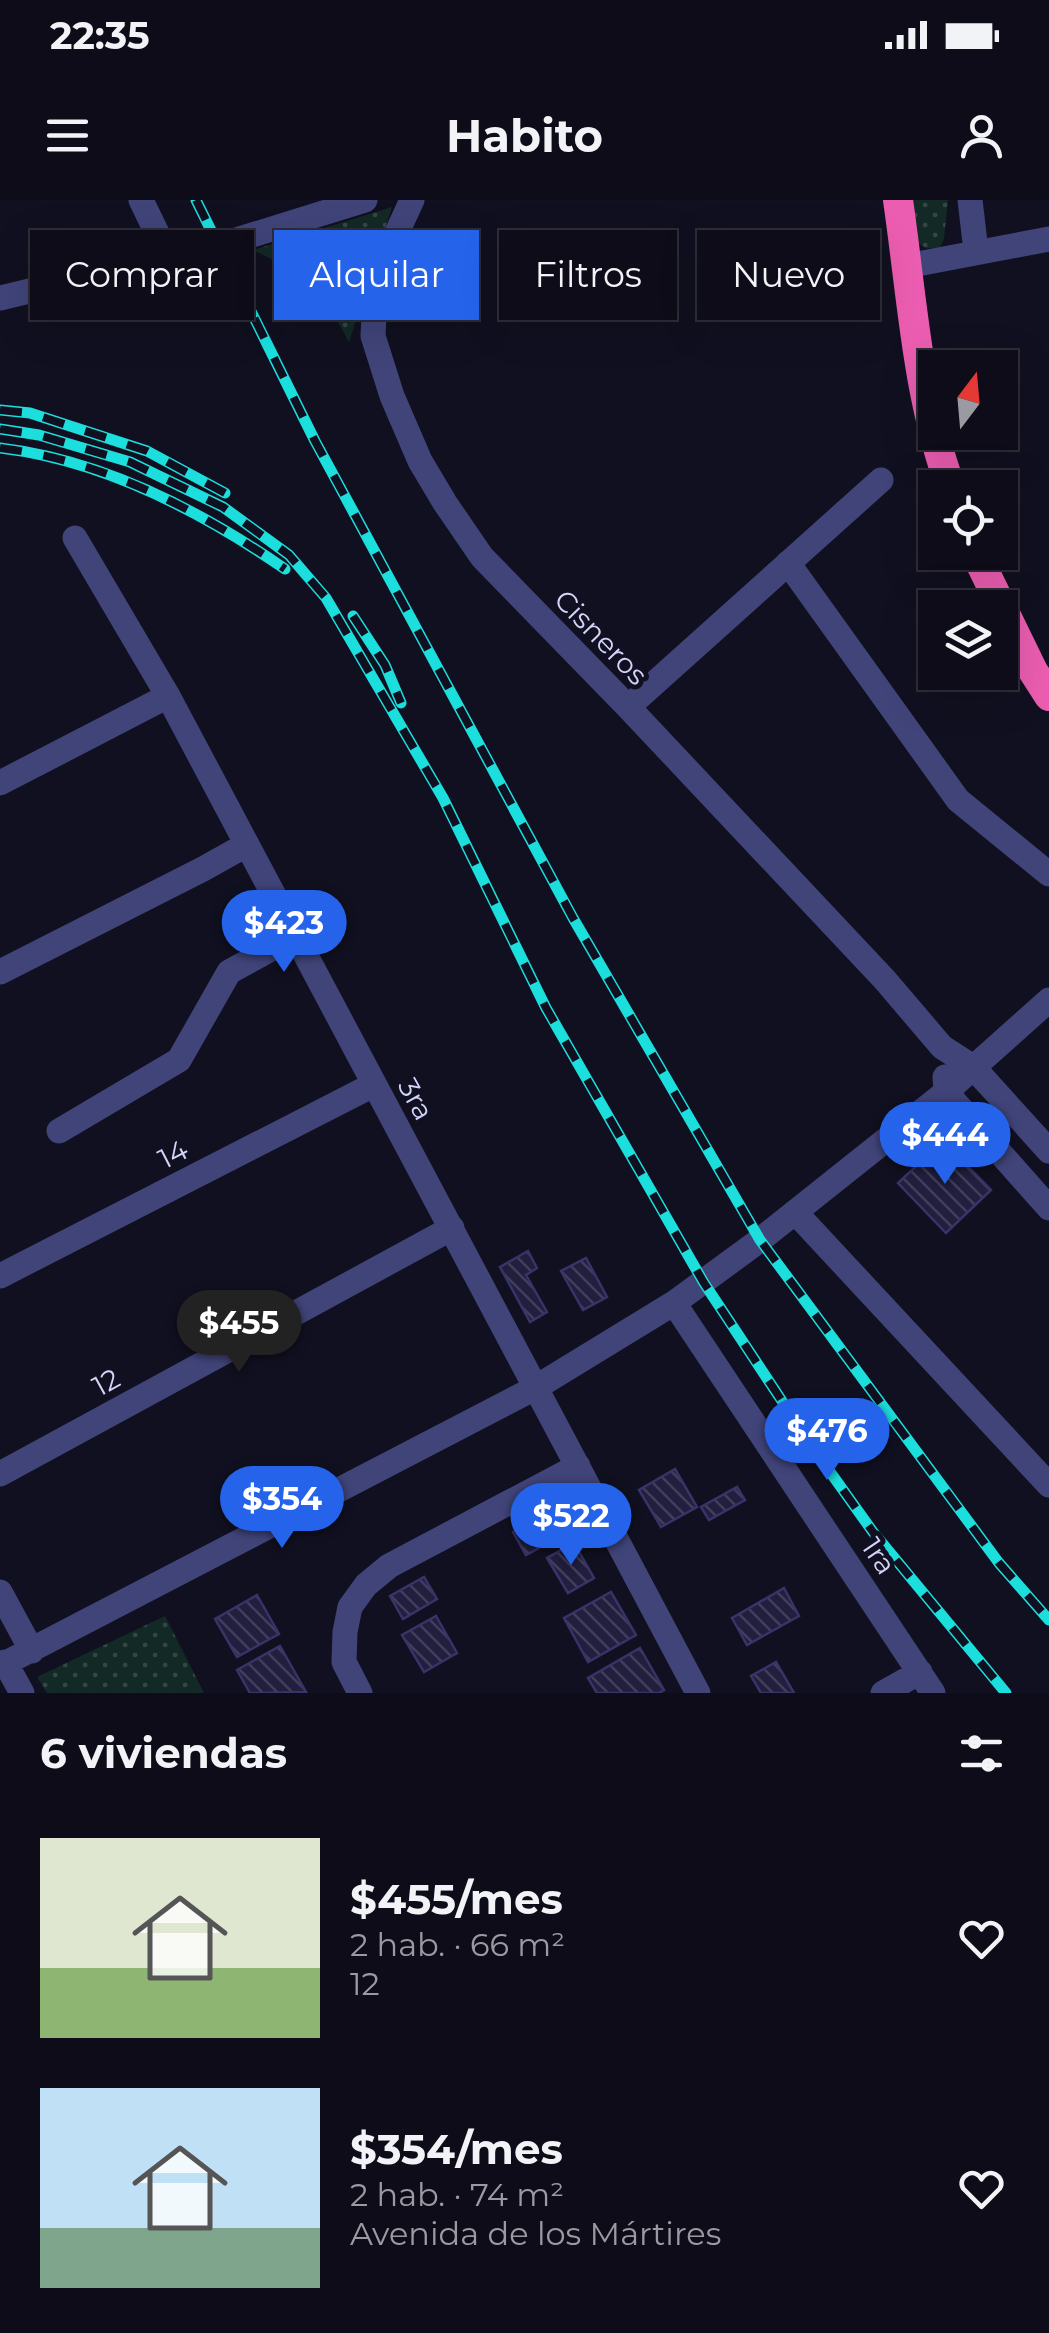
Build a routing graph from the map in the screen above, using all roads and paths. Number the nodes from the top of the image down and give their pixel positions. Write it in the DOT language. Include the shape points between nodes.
graph roads {
  1 [pos="141,200"];
  2 [pos="365,200"];
  3 [pos="412,200"];
  4 [pos="898,200"];
  5 [pos="970,200"];
  6 [pos="156,230"];
  7 [pos="254,234"];
  8 [pos="1049,239"];
  9 [pos="976,251"];
  10 [pos="907,266"];
  11 [pos="30,291"];
  12 [pos="0,298"];
  13 [pos="944,470"];
  14 [pos="881,480"];
  15 [pos="74,538"];
  16 [pos="788,562"];
  17 [pos="984,570"];
  18 [pos="168,696"];
  19 [pos="1049,696"];
  20 [pos="628,707"];
  21 [pos="0,783"];
  22 [pos="246,845"];
  23 [pos="1049,874"];
  24 [pos="294,936"];
  25 [pos="0,972"];
  26 [pos="1049,1000"];
  27 [pos="942,1047"];
  28 [pos="973,1067"];
  29 [pos="373,1085"];
  30 [pos="946,1092"];
  31 [pos="59,1131"];
  32 [pos="1049,1152"];
  33 [pos="1049,1208"];
  34 [pos="795,1212"];
  35 [pos="452,1228"];
  36 [pos="0,1276"];
  37 [pos="674,1303"];
  38 [pos="535,1388"];
  39 [pos="578,1466"];
  40 [pos="0,1474"];
  41 [pos="1049,1484"];
  42 [pos="0,1592"];
  43 [pos="32,1651"];
  44 [pos="3,1664"];
  45 [pos="926,1682"];
  46 [pos="22,1693"];
  47 [pos="360,1693"];
  48 [pos="698,1693"];
  49 [pos="883,1693"];
  1 -- 6 [label="street"];
  2 -- 7 [label="street"];
  3 -- 20 [label="street, Cisneros" via="375,296 373,336 392,396 420,461 482,557"];
  4 -- 10 [label="highway"];
  5 -- 9 [label="street"];
  8 -- 9 [label="street"];
  9 -- 10 [label="street"];
  10 -- 13 [label="highway" via="926,398"];
  11 -- 12 [label="street"];
  14 -- 16 [label="street"];
  15 -- 18 [label="street, 3ra"];
  16 -- 20 [label="street"];
  16 -- 23 [label="street" via="958,800"];
  17 -- 19 [label="highway"];
  18 -- 21 [label="street"];
  18 -- 22 [label="street, 3ra"];
  20 -- 27 [label="street, Cisneros"];
  22 -- 24 [label="street, 3ra"];
  22 -- 25 [label="street"];
  24 -- 29 [label="street, 3ra"];
  24 -- 31 [label="street" via="229,972 179,1060"];
  26 -- 28 [label="street"];
  27 -- 28 [label="street, Cisneros"];
  27 -- 30 [label="street"];
  28 -- 30 [label="street"];
  28 -- 32 [label="street, Cisneros"];
  29 -- 35 [label="street, 3ra"];
  29 -- 36 [label="street, 14"];
  30 -- 33 [label="street"];
  30 -- 34 [label="street"];
  34 -- 37 [label="street"];
  34 -- 41 [label="street"];
  35 -- 38 [label="street, 3ra"];
  35 -- 40 [label="street, 12"];
  37 -- 38 [label="street"];
  37 -- 45 [label="street, 1ra"];
  38 -- 39 [label="street, 3ra"];
  38 -- 43 [label="street"];
  39 -- 47 [label="street" via="389,1566 366,1585 350,1608 345,1632 344,1662"];
  39 -- 48 [label="street, 3ra"];
  42 -- 43 [label="street"];
  43 -- 44 [label="street"];
  44 -- 46 [label="street"];
  45 -- 49 [label="street"];
}
